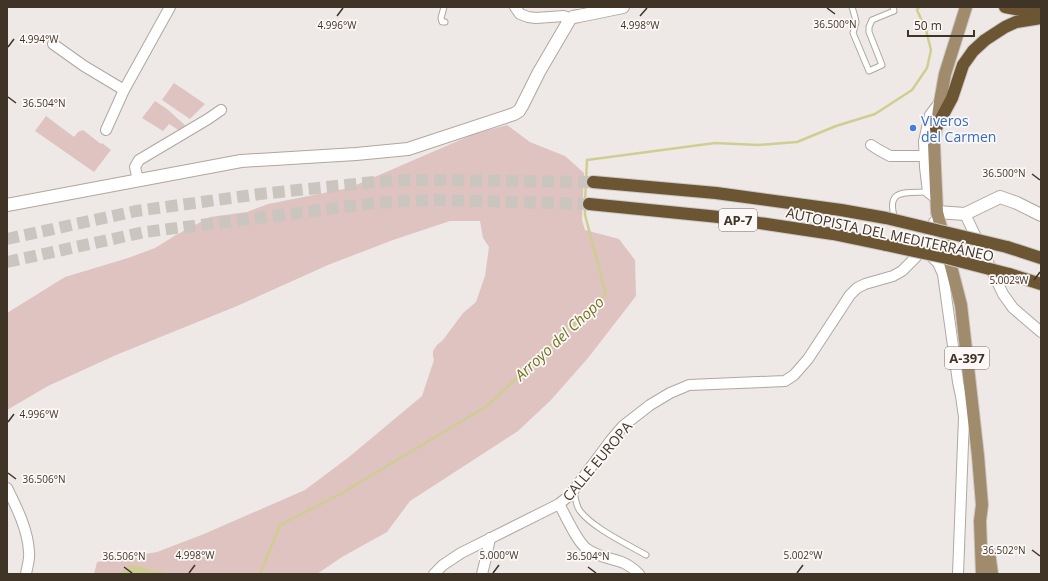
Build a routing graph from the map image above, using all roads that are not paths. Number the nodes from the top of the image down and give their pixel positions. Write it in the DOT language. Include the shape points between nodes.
graph roads {
  1 [pos="170,7"];
  2 [pos="444,7"];
  3 [pos="514,7"];
  4 [pos="623,7"];
  5 [pos="852,7"];
  6 [pos="893,7"];
  7 [pos="966,7"];
  8 [pos="1006,7"];
  9 [pos="1041,14"];
  10 [pos="1041,18"];
  11 [pos="570,19"];
  12 [pos="445,22"];
  13 [pos="53,44"];
  14 [pos="124,90"];
  15 [pos="940,102"];
  16 [pos="221,110"];
  17 [pos="936,128"];
  18 [pos="106,130"];
  19 [pos="871,144"];
  20 [pos="924,156"];
  21 [pos="138,180"];
  22 [pos="593,182"];
  23 [pos="932,195"];
  24 [pos="589,204"];
  25 [pos="7,205"];
  26 [pos="937,212"];
  27 [pos="965,214"];
  28 [pos="1041,215"];
  29 [pos="897,225"];
  30 [pos="923,248"];
  31 [pos="1012,249"];
  32 [pos="1041,252"];
  33 [pos="1041,258"];
  34 [pos="1041,284"];
  35 [pos="1041,332"];
  36 [pos="7,488"];
  37 [pos="574,490"];
  38 [pos="560,504"];
  39 [pos="982,505"];
  40 [pos="490,538"];
  41 [pos="646,555"];
  42 [pos="26,574"];
  43 [pos="434,574"];
  44 [pos="482,574"];
  45 [pos="639,574"];
  46 [pos="958,574"];
  47 [pos="982,574"];
  48 [pos="992,574"];
  1 -- 14 [label="street"];
  2 -- 12 [label="lane" via="441,19"];
  3 -- 11 [label="street" via="520,14 528,17 564,16"];
  4 -- 11 [label="street"];
  5 -- 6 [label="lane" via="856,17 853,33 869,71 882,65 869,32 870,24 872,20 894,11"];
  7 -- 15 [label="main road, A-397" via="945,74"];
  8 -- 9 [label="highway"];
  10 -- 17 [label="highway" via="1016,22 1005,27 973,51 963,65 952,98"];
  11 -- 21 [label="street" via="522,106 514,114 408,149 241,161"];
  13 -- 14 [label="street"];
  14 -- 18 [label="street"];
  15 -- 17 [label="main road, A-397"];
  15 -- 20 [label="street" via="930,115 924,141"];
  16 -- 21 [label="street" via="139,160 135,167"];
  17 -- 23 [label="main road, A-397"];
  19 -- 20 [label="street" via="890,156"];
  20 -- 23 [label="street" via="924,167"];
  21 -- 25 [label="street"];
  22 -- 31 [label="highway, AUTOPISTA DEL MEDITERRÁNEO / AP-7, bridge" via="716,193 841,210 886,218"];
  23 -- 26 [label="main road, A-397"];
  23 -- 29 [label="lane" via="901,193 896,196 893,201 893,212"];
  24 -- 34 [label="highway, AUTOPISTA DEL MEDITERRÁNEO / AP-7, bridge" via="719,217 833,234 947,258"];
  26 -- 27 [label="street"];
  26 -- 30 [label="street, CALLE EUROPA" via="928,241"];
  26 -- 39 [label="main road, A-397" via="960,305"];
  27 -- 28 [label="street" via="1000,197"];
  27 -- 35 [label="street" via="1003,294 1013,308"];
  30 -- 37 [label="street, CALLE EUROPA" via="902,271 857,288 794,375 785,381 689,385 670,393 624,426"];
  30 -- 46 [label="street" via="938,263 943,274 962,396 964,417"];
  31 -- 32 [label="highway"];
  31 -- 33 [label="highway, AUTOPISTA DEL MEDITERRÁNEO / AP-7"];
  36 -- 42 [label="street" via="25,532 29,553"];
  37 -- 38 [label="street, CALLE EUROPA"];
  37 -- 41 [label="lane" via="576,503 586,517 599,528"];
  38 -- 40 [label="street, CALLE EUROPA"];
  38 -- 45 [label="street" via="581,544 595,554 625,563"];
  39 -- 47 [label="main road, A-397"];
  39 -- 48 [label="main road, A-397"];
  40 -- 43 [label="street, CALLE EUROPA" via="461,553"];
  40 -- 44 [label="street"];
}
